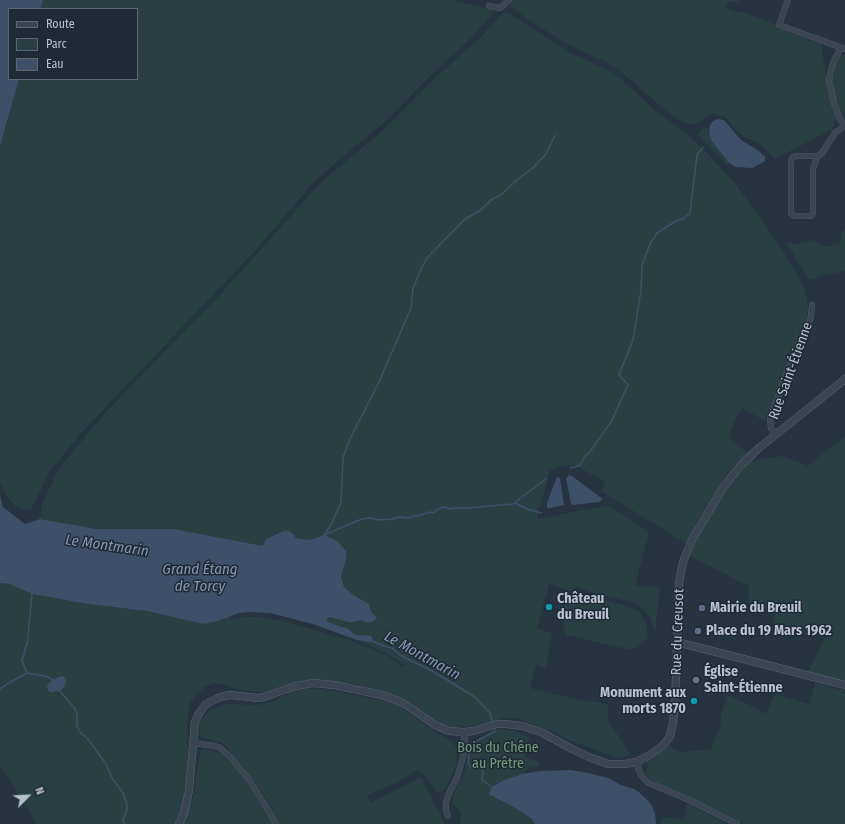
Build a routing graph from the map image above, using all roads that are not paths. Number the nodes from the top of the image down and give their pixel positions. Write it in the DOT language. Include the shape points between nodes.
graph roads {
  1 [pos="509,0"];
  2 [pos="788,0"];
  3 [pos="489,6"];
  4 [pos="843,48"];
  5 [pos="845,126"];
  6 [pos="818,156"];
  7 [pos="812,305"];
  8 [pos="845,379"];
  9 [pos="776,435"];
  10 [pos="677,642"];
  11 [pos="845,685"];
  12 [pos="464,732"];
  13 [pos="193,743"];
  14 [pos="636,762"];
  15 [pos="448,816"];
  16 [pos="179,824"];
  17 [pos="276,824"];
  18 [pos="737,824"];
  1 -- 3 [label="street" via="500,8"];
  2 -- 4 [label="street" via="779,25"];
  4 -- 5 [label="street" via="834,61 829,81 834,104"];
  5 -- 6 [label="street" via="835,133"];
  6 -- 6 [label="street" via="813,169 813,213 811,216 794,216 791,213 791,161 797,156"];
  7 -- 9 [label="street, Rue Saint-Étienne" via="809,322 770,418 771,428"];
  8 -- 9 [label="street, Rue du Creusot"];
  9 -- 10 [label="street, Rue du Creusot" via="732,475 688,548 679,584"];
  10 -- 11 [label="street"];
  10 -- 14 [label="street, Rue du Creusot" via="675,707 670,736 660,748"];
  12 -- 13 [label="street, Rue du Creusot" via="442,729 405,704 382,695 314,683 295,686 264,697 231,695 211,701 206,704 195,722"];
  12 -- 14 [label="street, Rue du Creusot" via="494,725 522,726 541,732 578,752 608,764"];
  12 -- 15 [label="street" via="463,757 446,802"];
  13 -- 16 [label="street, Rue du Creusot" via="189,791"];
  13 -- 17 [label="street" via="215,746 231,758 248,778"];
  14 -- 18 [label="street" via="641,775 649,783"];
}
